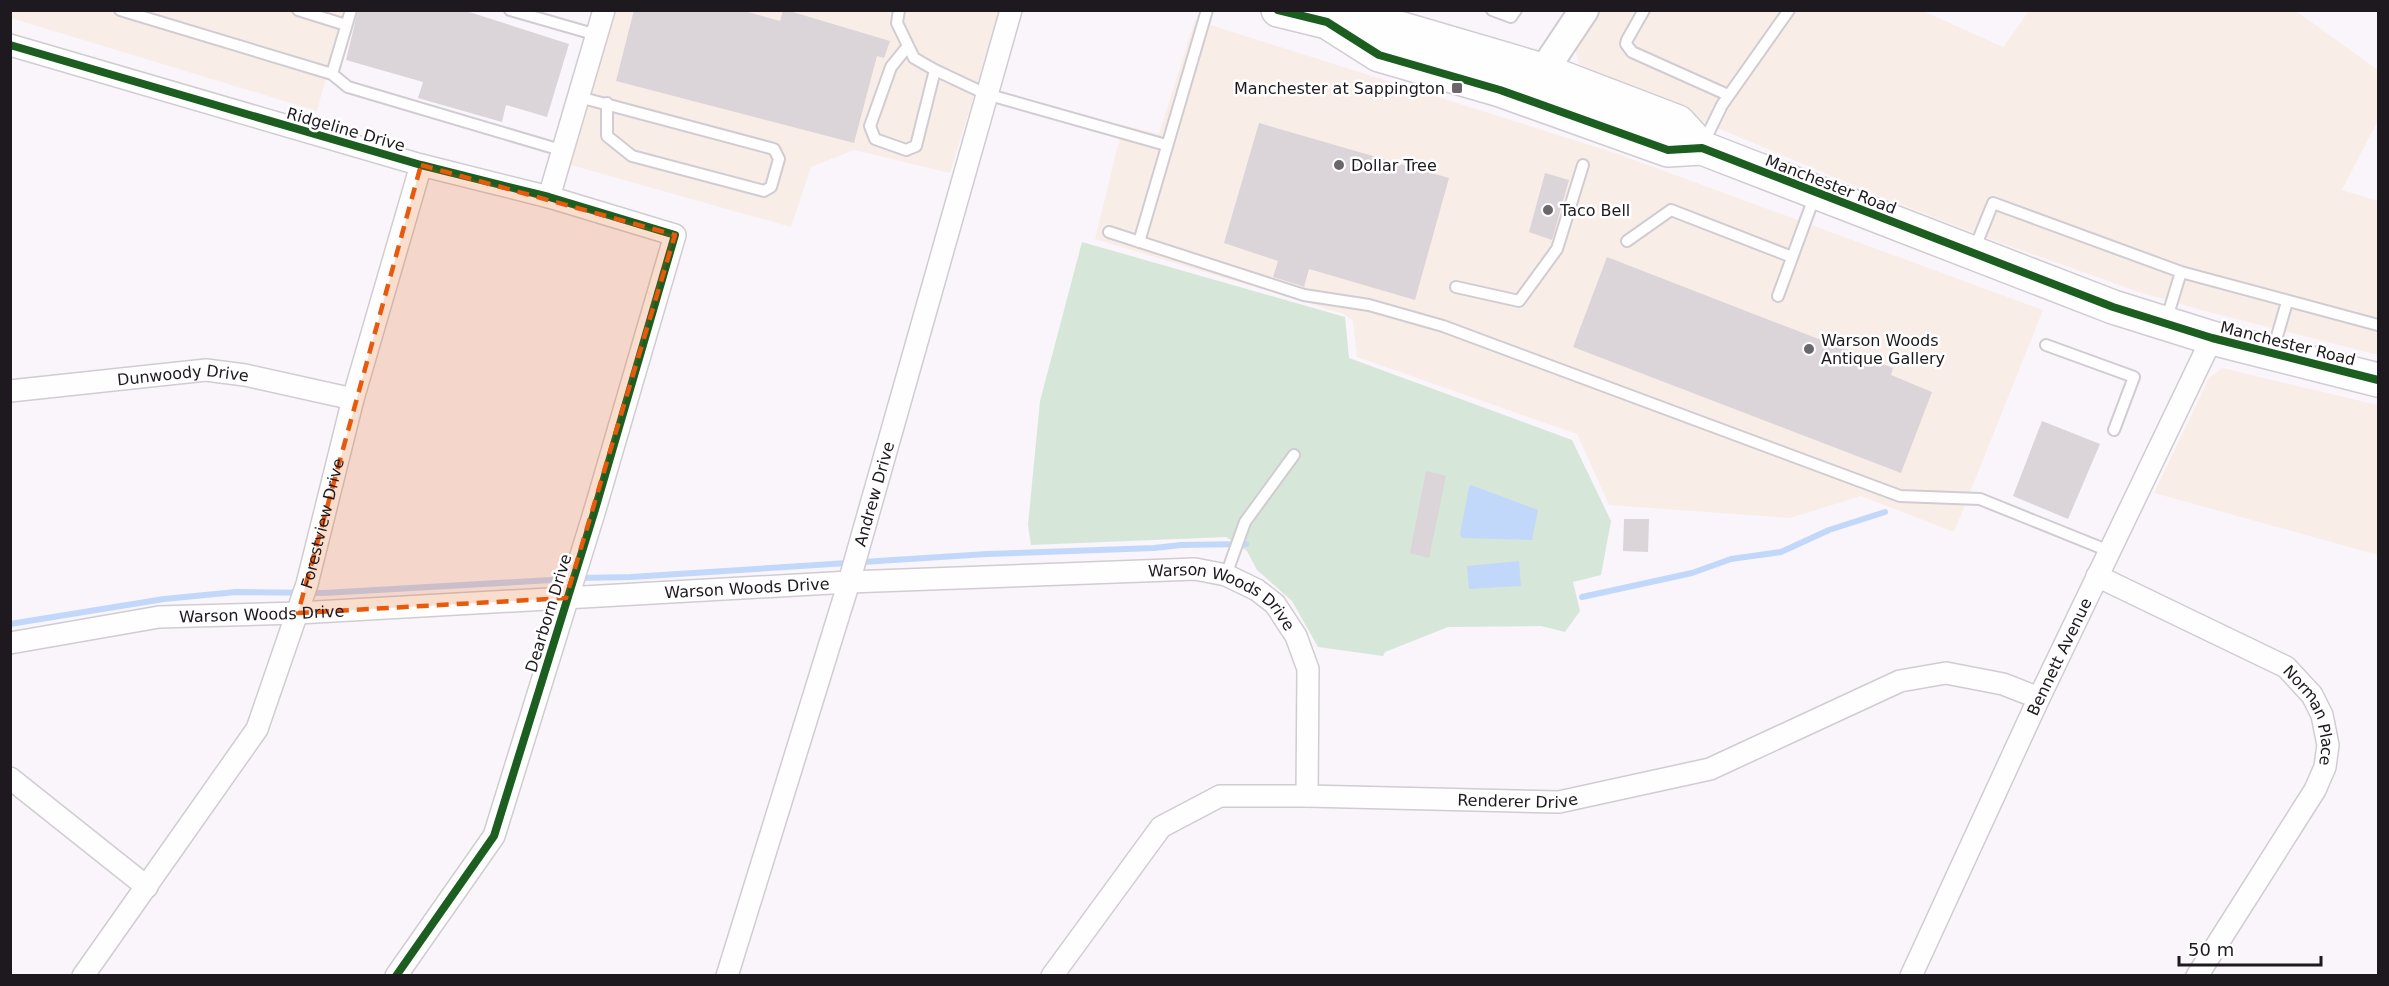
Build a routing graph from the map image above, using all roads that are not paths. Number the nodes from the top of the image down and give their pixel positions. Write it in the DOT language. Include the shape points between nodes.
graph roads {
  1 [pos="120,10"];
  2 [pos="298,10"];
  3 [pos="351,10"];
  4 [pos="510,10"];
  5 [pos="604,10"];
  6 [pos="1011,10"];
  7 [pos="1207,10"];
  8 [pos="1278,10"];
  9 [pos="1492,10"];
  10 [pos="1584,10"];
  11 [pos="1644,10"];
  12 [pos="1789,10"];
  13 [pos="899,11"];
  14 [pos="1513,14"];
  15 [pos="1330,16"];
  16 [pos="346,25"];
  17 [pos="597,35"];
  18 [pos="10,45"];
  19 [pos="908,46"];
  20 [pos="934,70"];
  21 [pos="1542,70"];
  22 [pos="332,74"];
  23 [pos="986,94"];
  24 [pos="1728,95"];
  25 [pos="579,97"];
  26 [pos="1526,98"];
  27 [pos="607,103"];
  28 [pos="1166,145"];
  29 [pos="1702,148"];
  30 [pos="564,151"];
  31 [pos="421,165"];
  32 [pos="1583,165"];
  33 [pos="1816,192"];
  34 [pos="549,197"];
  35 [pos="1109,232"];
  36 [pos="675,235"];
  37 [pos="1627,241"];
  38 [pos="1139,242"];
  39 [pos="1973,254"];
  40 [pos="1792,257"];
  41 [pos="2181,272"];
  42 [pos="1455,287"];
  43 [pos="1778,296"];
  44 [pos="2287,302"];
  45 [pos="2165,324"];
  46 [pos="2379,325"];
  47 [pos="2212,338"];
  48 [pos="2046,345"];
  49 [pos="2272,353"];
  50 [pos="2379,380"];
  51 [pos="10,392"];
  52 [pos="353,399"];
  53 [pos="2115,430"];
  54 [pos="1294,455"];
  55 [pos="2109,550"];
  56 [pos="852,570"];
  57 [pos="1226,575"];
  58 [pos="2097,576"];
  59 [pos="567,593"];
  60 [pos="302,600"];
  61 [pos="10,643"];
  62 [pos="2038,698"];
  63 [pos="10,778"];
  64 [pos="1307,796"];
  65 [pos="147,887"];
  66 [pos="83,975"];
  67 [pos="396,975"];
  68 [pos="727,975"];
  69 [pos="1052,975"];
  70 [pos="1911,975"];
  71 [pos="2197,975"];
  1 -- 22 [label="lane"];
  2 -- 16 [label="lane"];
  3 -- 16 [label="lane"];
  4 -- 17 [label="lane"];
  5 -- 17 [label="street"];
  6 -- 23 [label="street, Andrew Drive"];
  7 -- 28 [label="lane"];
  8 -- 15 [label="main road, Manchester Road"];
  9 -- 14 [label="lane"];
  10 -- 21 [label="street"];
  11 -- 24 [label="lane" via="1627,40 1632,52"];
  12 -- 24 [label="lane"];
  13 -- 19 [label="lane" via="897,23"];
  15 -- 21 [label="main road, Manchester Road" via="1395,22"];
  15 -- 26 [label="main road, Manchester Road" via="1379,55"];
  16 -- 22 [label="lane"];
  17 -- 25 [label="street"];
  18 -- 31 [label="street, Ridgeline Drive"];
  19 -- 20 [label="lane" via="914,58"];
  19 -- 20 [label="lane" via="891,67 870,126 875,139 906,150 916,146"];
  20 -- 23 [label="lane"];
  21 -- 26 [label="street"];
  21 -- 29 [label="main road, Manchester Road" via="1678,122"];
  22 -- 30 [label="lane" via="348,87"];
  23 -- 28 [label="lane"];
  23 -- 56 [label="street, Andrew Drive"];
  24 -- 29 [label="lane"];
  25 -- 27 [label="lane"];
  25 -- 30 [label="street"];
  26 -- 29 [label="main road, Manchester Road" via="1668,150"];
  27 -- 27 [label="lane" via="774,149 779,159 771,187 764,191 632,156 607,136"];
  28 -- 38 [label="lane"];
  29 -- 33 [label="main road, Manchester Road"];
  30 -- 34 [label="street"];
  31 -- 34 [label="street, Ridgeline Drive"];
  31 -- 52 [label="street, Forestview Drive"];
  32 -- 42 [label="lane" via="1557,249 1519,301"];
  33 -- 39 [label="main road, Manchester Road"];
  33 -- 40 [label="lane"];
  34 -- 36 [label="street, Ridgeline Drive"];
  35 -- 38 [label="lane"];
  36 -- 59 [label="street, Dearborn Drive"];
  37 -- 40 [label="lane" via="1671,210"];
  38 -- 55 [label="lane" via="1304,295 1369,305 1443,326 1900,496 1980,499"];
  39 -- 41 [label="lane" via="1993,203"];
  39 -- 45 [label="main road, Manchester Road"];
  40 -- 43 [label="lane"];
  41 -- 44 [label="lane"];
  41 -- 45 [label="lane"];
  44 -- 46 [label="lane"];
  44 -- 49 [label="lane"];
  45 -- 47 [label="main road, Manchester Road"];
  47 -- 49 [label="main road, Manchester Road"];
  47 -- 55 [label="street, Bennett Avenue"];
  48 -- 53 [label="lane" via="2134,377"];
  49 -- 50 [label="main road, Manchester Road"];
  51 -- 52 [label="street, Dunwoody Drive" via="206,370"];
  52 -- 60 [label="street, Forestview Drive"];
  54 -- 57 [label="lane" via="1245,522"];
  55 -- 58 [label="street, Bennett Avenue"];
  56 -- 57 [label="street, Warson Woods Drive" via="1195,569"];
  56 -- 59 [label="street, Warson Woods Drive"];
  56 -- 68 [label="street, Andrew Drive"];
  57 -- 64 [label="street, Warson Woods Drive" via="1275,604 1296,636 1308,669"];
  58 -- 62 [label="street, Bennett Avenue"];
  58 -- 71 [label="street, Norman Place" via="2286,667 2312,695 2322,715 2328,745 2325,767 2315,790"];
  59 -- 60 [label="street, Warson Woods Drive"];
  59 -- 67 [label="street, Dearborn Drive" via="494,837"];
  60 -- 61 [label="street, Warson Woods Drive" via="159,617"];
  60 -- 65 [label="street, Forestview Drive" via="257,729"];
  62 -- 64 [label="street, Renderer Drive" via="2003,684 1946,673 1900,681 1710,769 1559,802"];
  62 -- 70 [label="street, Bennett Avenue"];
  63 -- 65 [label="street"];
  64 -- 69 [label="street, Renderer Drive" via="1220,796 1161,826"];
  65 -- 66 [label="street, Forestview Drive"];
}
